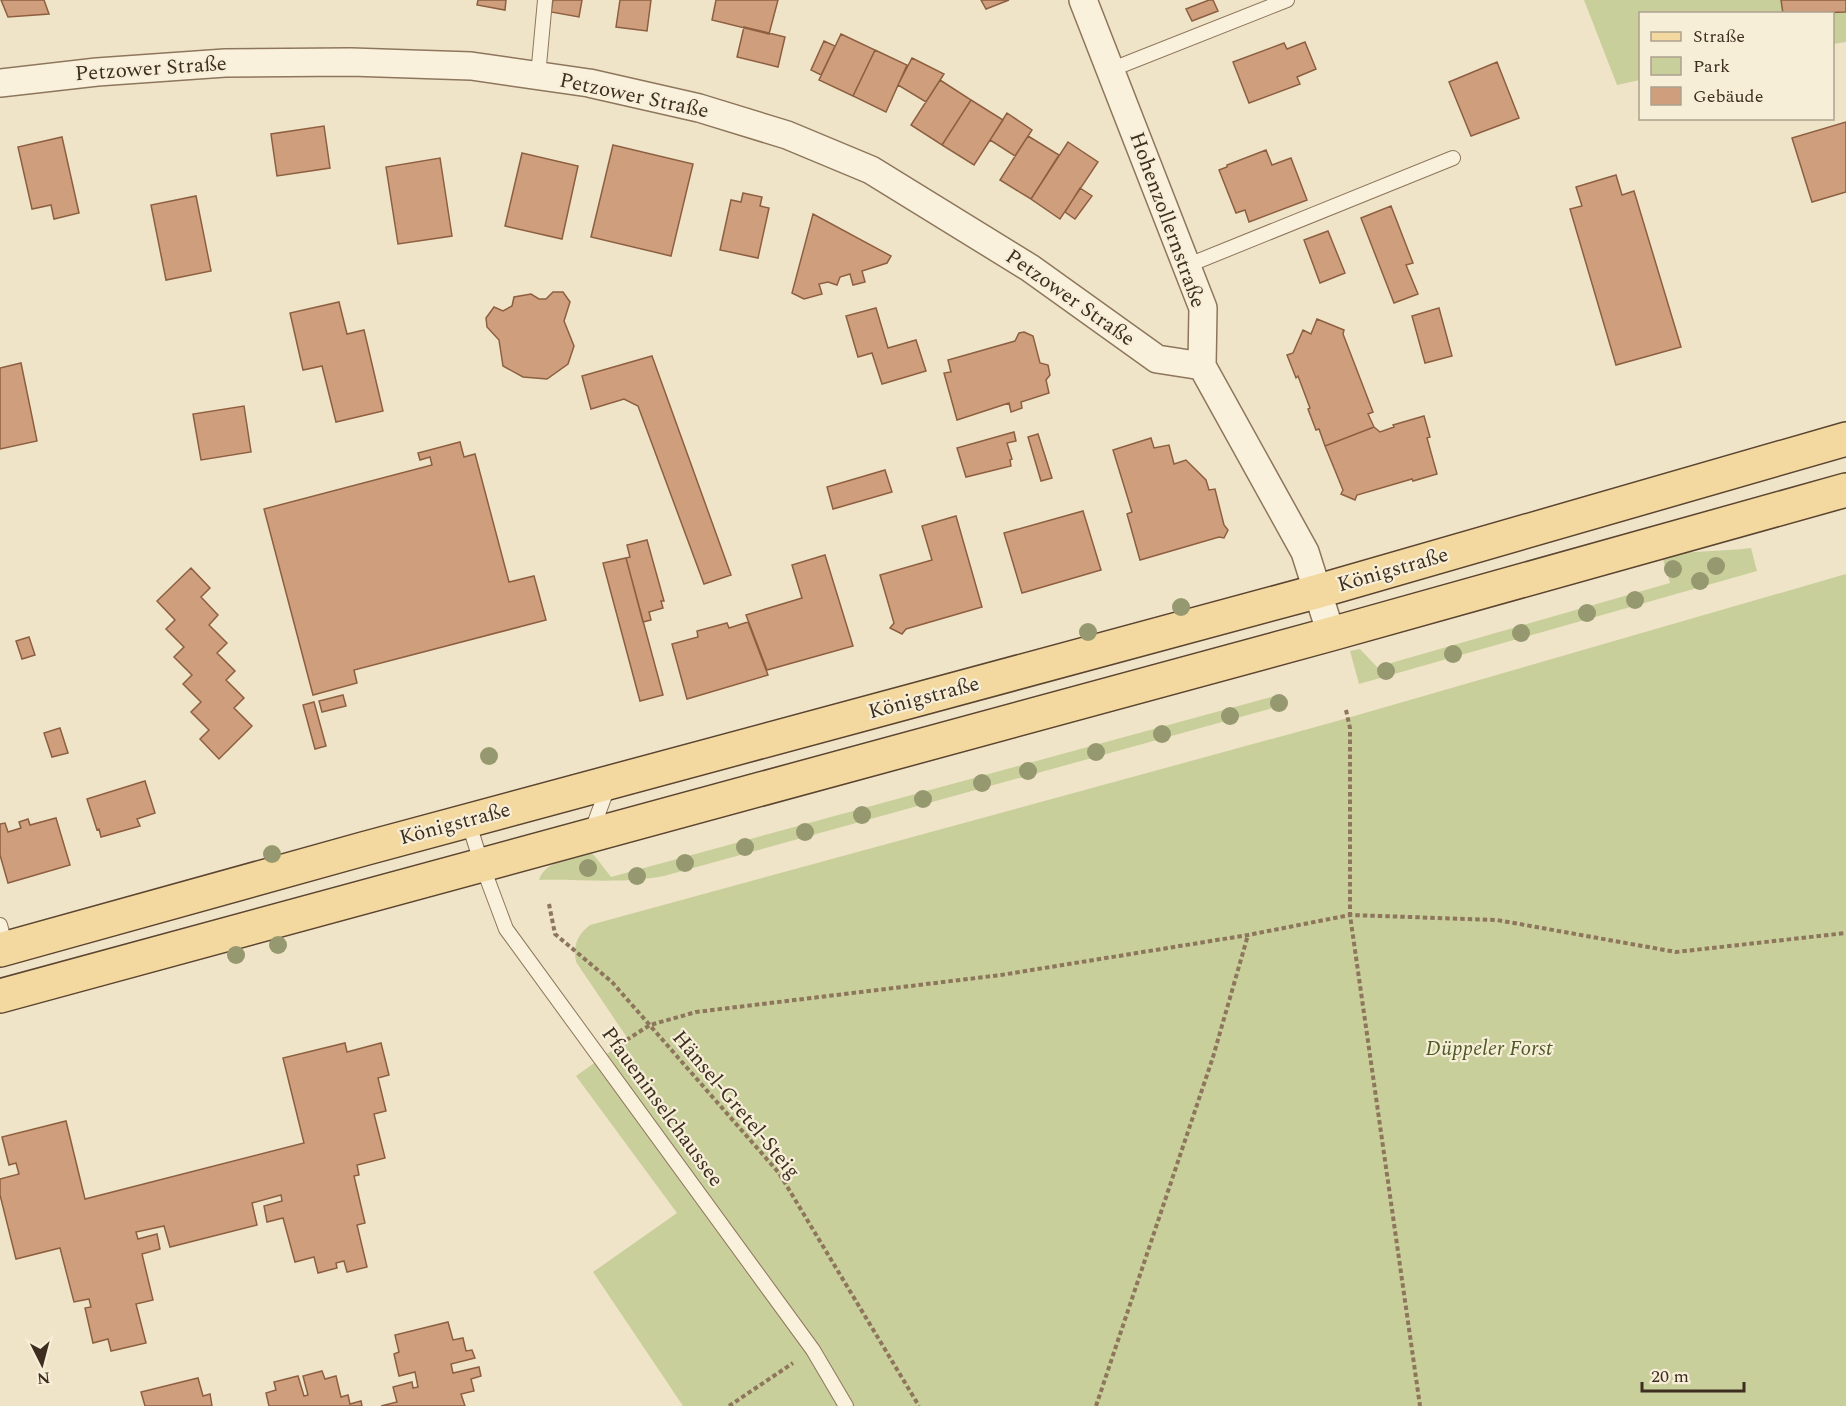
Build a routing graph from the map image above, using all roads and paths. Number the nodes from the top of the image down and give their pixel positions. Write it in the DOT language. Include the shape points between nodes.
graph roads {
  1 [pos="545,0"];
  2 [pos="1083,0"];
  3 [pos="1287,0"];
  4 [pos="1110,70"];
  5 [pos="538,76"];
  6 [pos="0,83"];
  7 [pos="1453,158"];
  8 [pos="1186,266"];
  9 [pos="1202,366"];
  10 [pos="1846,439"];
  11 [pos="1846,490"];
  12 [pos="1319,591"];
  13 [pos="1331,634"];
  14 [pos="1346,710"];
  15 [pos="610,783"];
  16 [pos="468,821"];
  17 [pos="591,835"];
  18 [pos="482,864"];
  19 [pos="549,904"];
  20 [pos="1350,915"];
  21 [pos="1846,933"];
  22 [pos="1248,935"];
  23 [pos="2,941"];
  24 [pos="0,996"];
  25 [pos="650,1025"];
  26 [pos="600,1057"];
  27 [pos="813,1350"];
  28 [pos="729,1406"];
  29 [pos="846,1406"];
  30 [pos="919,1406"];
  31 [pos="1096,1406"];
  32 [pos="1420,1406"];
  1 -- 5 [label="lane"];
  2 -- 4 [label="street, Hohenzollernstraße"];
  3 -- 4 [label="lane"];
  4 -- 8 [label="street, Hohenzollernstraße"];
  5 -- 6 [label="street, Petzower Straße" via="471,66 225,63"];
  5 -- 9 [label="street, Petzower Straße" via="589,83 699,108 787,135 872,170 1030,268 1157,359"];
  7 -- 8 [label="lane"];
  8 -- 9 [label="street, Hohenzollernstraße" via="1203,308"];
  9 -- 12 [label="street, Hohenzollernstraße" via="1305,552"];
  10 -- 12 [label="main road, Königstraße"];
  11 -- 13 [label="main road"];
  12 -- 13 [label="street, Hohenzollernstraße"];
  12 -- 15 [label="main road, Königstraße"];
  13 -- 17 [label="main road"];
  14 -- 20 [label="path" via="1350,728"];
  15 -- 16 [label="main road, Königstraße"];
  15 -- 17 [label="lane"];
  16 -- 18 [label="lane, Pfaueninselchaussee"];
  16 -- 23 [label="main road, Königstraße"];
  17 -- 18 [label="main road"];
  18 -- 24 [label="main road"];
  18 -- 26 [label="lane, Pfaueninselchaussee" via="506,929"];
  19 -- 25 [label="path, Hänsel-Gretel-Steig" via="555,934 612,982"];
  20 -- 21 [label="path" via="1497,920 1676,952"];
  20 -- 22 [label="path"];
  20 -- 32 [label="path"];
  22 -- 25 [label="path" via="1001,975 696,1012"];
  22 -- 31 [label="path" via="1214,1057"];
  25 -- 26 [label="path"];
  25 -- 30 [label="path, Hänsel-Gretel-Steig" via="779,1173"];
  26 -- 27 [label="lane, Pfaueninselchaussee"];
  27 -- 28 [label="path"];
  27 -- 29 [label="lane, Pfaueninselchaussee"];
}
